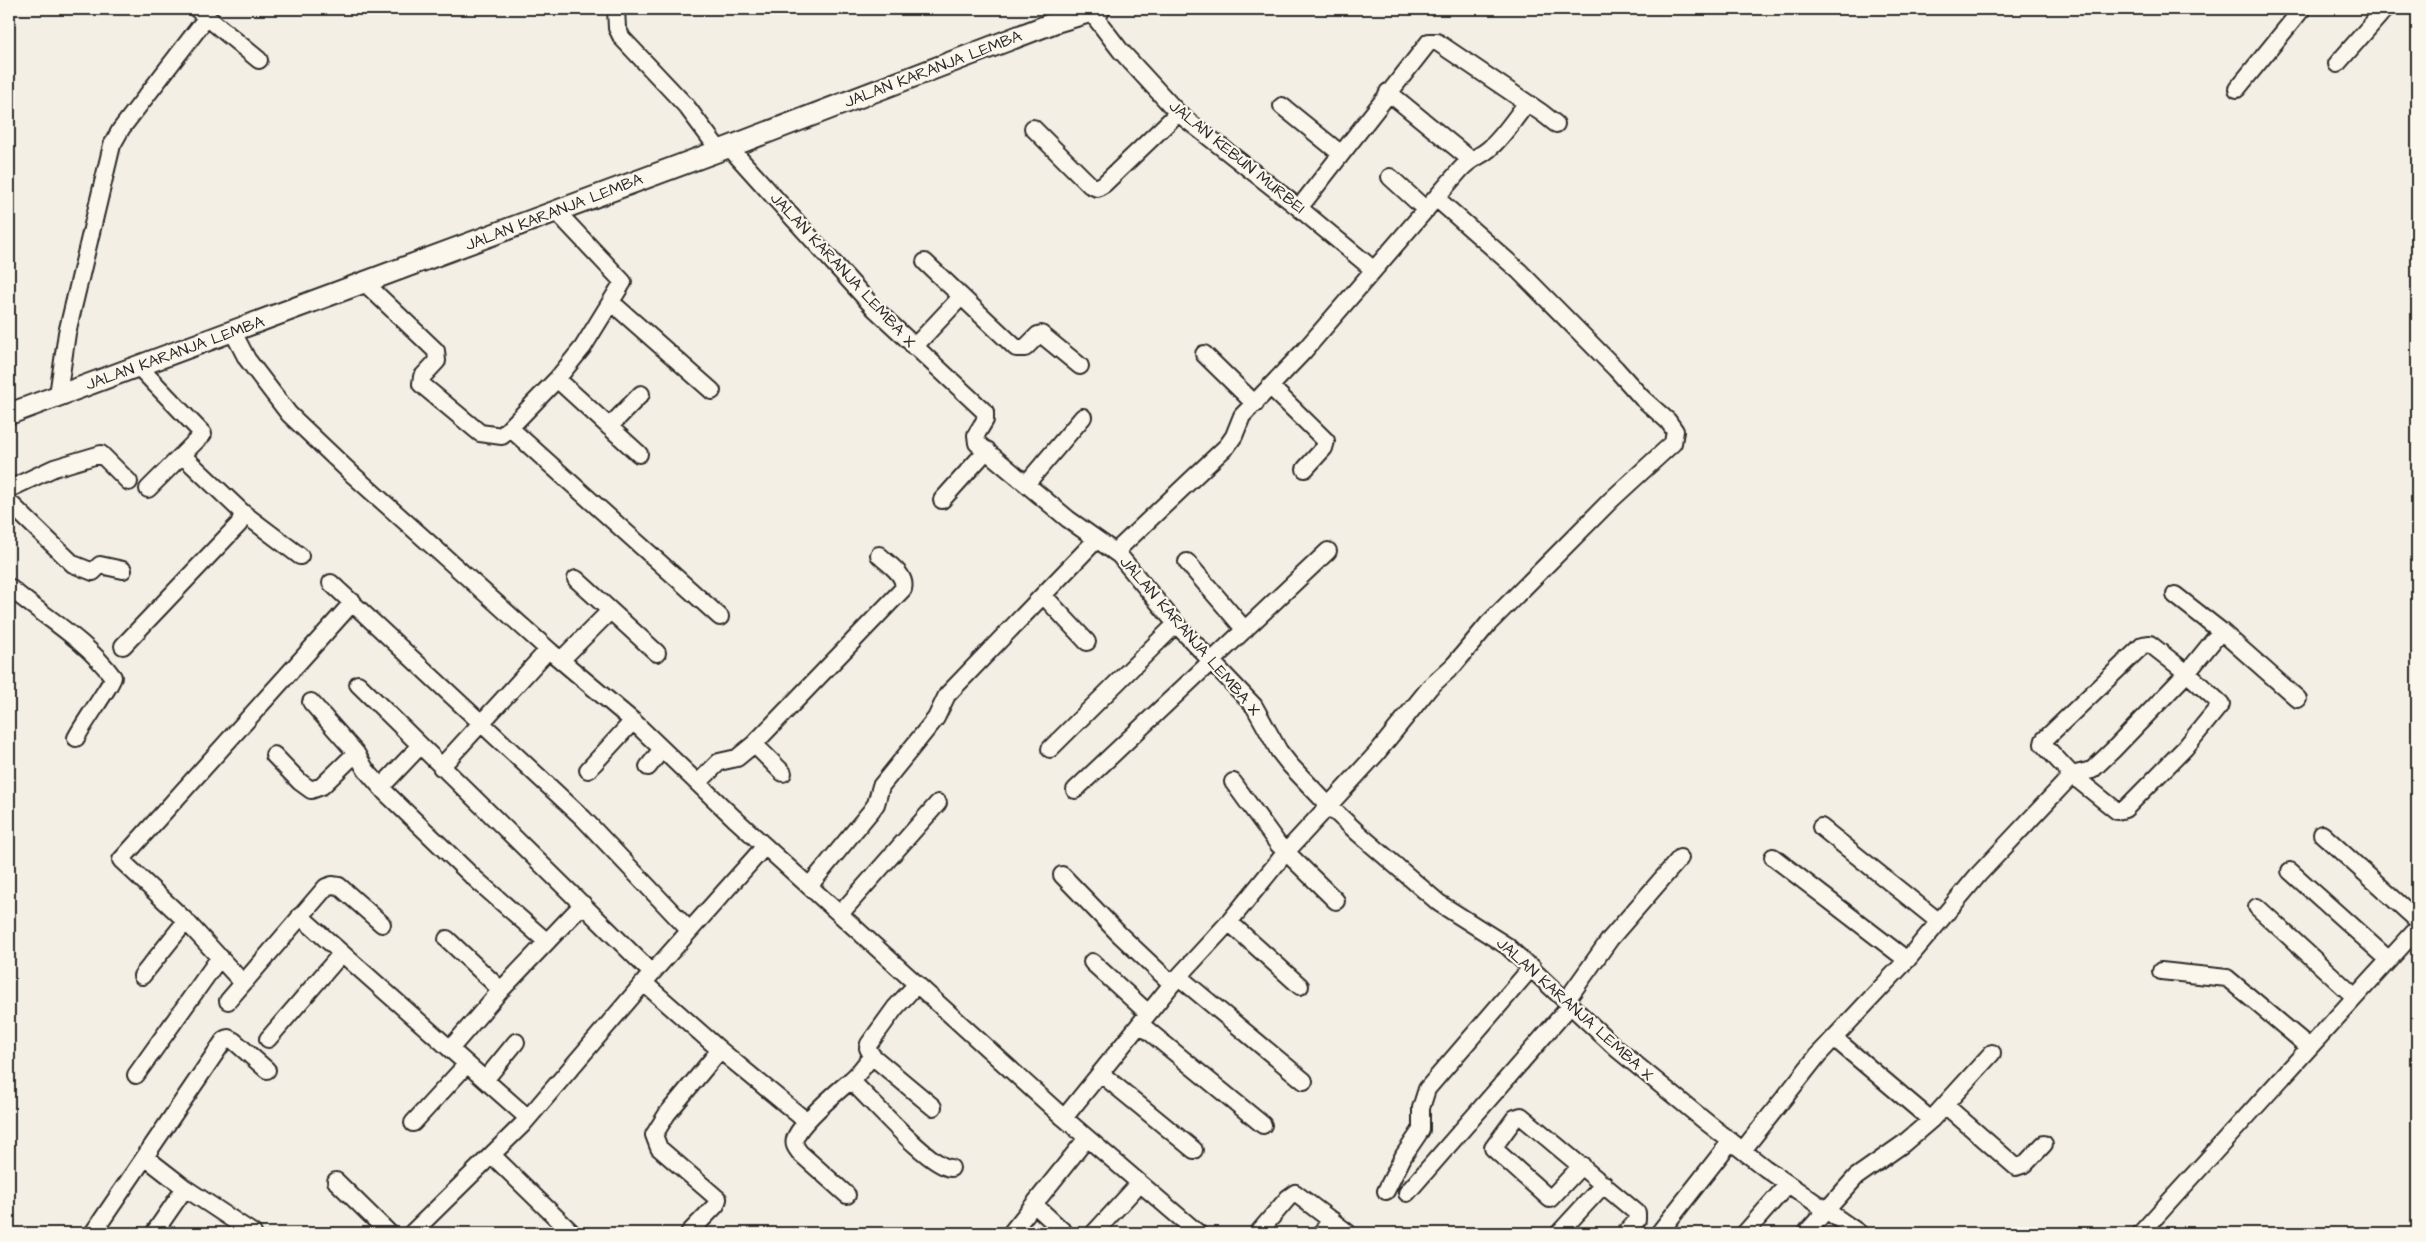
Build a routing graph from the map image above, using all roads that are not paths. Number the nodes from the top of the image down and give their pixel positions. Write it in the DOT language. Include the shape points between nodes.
graph roads {
  1 [pos="616,9"];
  2 [pos="2302,9"];
  3 [pos="2385,9"];
  4 [pos="1095,10"];
  5 [pos="202,13"];
  6 [pos="259,60"];
  7 [pos="2337,64"];
  8 [pos="2237,89"];
  9 [pos="1388,92"];
  10 [pos="1528,103"];
  11 [pos="1282,106"];
  12 [pos="1178,112"];
  13 [pos="1556,124"];
  14 [pos="1033,128"];
  15 [pos="724,149"];
  16 [pos="1340,153"];
  17 [pos="1470,159"];
  18 [pos="1390,177"];
  19 [pos="1431,204"];
  20 [pos="1299,208"];
  21 [pos="556,211"];
  22 [pos="925,262"];
  23 [pos="1374,270"];
  24 [pos="365,283"];
  25 [pos="961,297"];
  26 [pos="611,302"];
  27 [pos="233,332"];
  28 [pos="914,347"];
  29 [pos="1204,354"];
  30 [pos="138,366"];
  31 [pos="1080,366"];
  32 [pos="557,379"];
  33 [pos="1271,387"];
  34 [pos="712,391"];
  35 [pos="641,394"];
  36 [pos="58,395"];
  37 [pos="1255,404"];
  38 [pos="9,414"];
  39 [pos="1083,417"];
  40 [pos="609,427"];
  41 [pos="511,429"];
  42 [pos="987,450"];
  43 [pos="639,454"];
  44 [pos="182,455"];
  45 [pos="1305,469"];
  46 [pos="129,482"];
  47 [pos="1026,484"];
  48 [pos="9,489"];
  49 [pos="148,489"];
  50 [pos="942,500"];
  51 [pos="9,502"];
  52 [pos="243,513"];
  53 [pos="1096,540"];
  54 [pos="1328,551"];
  55 [pos="1115,552"];
  56 [pos="879,555"];
  57 [pos="300,556"];
  58 [pos="1187,562"];
  59 [pos="123,570"];
  60 [pos="576,580"];
  61 [pos="331,583"];
  62 [pos="9,586"];
  63 [pos="1043,594"];
  64 [pos="2175,595"];
  65 [pos="353,602"];
  66 [pos="610,611"];
  67 [pos="720,617"];
  68 [pos="1176,624"];
  69 [pos="1245,630"];
  70 [pos="2221,631"];
  71 [pos="1087,642"];
  72 [pos="122,646"];
  73 [pos="657,653"];
  74 [pos="554,655"];
  75 [pos="1211,661"];
  76 [pos="2187,673"];
  77 [pos="358,684"];
  78 [pos="2298,698"];
  79 [pos="311,702"];
  80 [pos="633,721"];
  81 [pos="482,724"];
  82 [pos="76,738"];
  83 [pos="754,744"];
  84 [pos="420,746"];
  85 [pos="662,749"];
  86 [pos="1050,749"];
  87 [pos="356,753"];
  88 [pos="274,755"];
  89 [pos="441,767"];
  90 [pos="648,767"];
  91 [pos="588,770"];
  92 [pos="783,773"];
  93 [pos="2072,775"];
  94 [pos="1233,782"];
  95 [pos="698,783"];
  96 [pos="381,787"];
  97 [pos="1075,790"];
  98 [pos="938,803"];
  99 [pos="1328,805"];
  100 [pos="1821,827"];
  101 [pos="2322,834"];
  102 [pos="765,846"];
  103 [pos="1286,852"];
  104 [pos="1773,857"];
  105 [pos="1680,858"];
  106 [pos="2290,871"];
  107 [pos="1062,875"];
  108 [pos="810,885"];
  109 [pos="1336,901"];
  110 [pos="583,904"];
  111 [pos="2256,907"];
  112 [pos="840,914"];
  113 [pos="300,916"];
  114 [pos="2417,920"];
  115 [pos="186,921"];
  116 [pos="1938,921"];
  117 [pos="1228,922"];
  118 [pos="382,924"];
  119 [pos="2417,929"];
  120 [pos="689,930"];
  121 [pos="447,939"];
  122 [pos="547,942"];
  123 [pos="342,953"];
  124 [pos="220,958"];
  125 [pos="1907,960"];
  126 [pos="2389,960"];
  127 [pos="1092,962"];
  128 [pos="1532,967"];
  129 [pos="2161,971"];
  130 [pos="142,976"];
  131 [pos="648,978"];
  132 [pos="1176,980"];
  133 [pos="243,983"];
  134 [pos="917,984"];
  135 [pos="1300,986"];
  136 [pos="501,990"];
  137 [pos="2355,997"];
  138 [pos="228,1001"];
  139 [pos="1568,1004"];
  140 [pos="1144,1018"];
  141 [pos="1834,1038"];
  142 [pos="268,1039"];
  143 [pos="516,1042"];
  144 [pos="2309,1047"];
  145 [pos="450,1049"];
  146 [pos="720,1050"];
  147 [pos="1992,1053"];
  148 [pos="872,1056"];
  149 [pos="467,1064"];
  150 [pos="267,1070"];
  151 [pos="1100,1073"];
  152 [pos="136,1075"];
  153 [pos="485,1080"];
  154 [pos="851,1080"];
  155 [pos="1304,1081"];
  156 [pos="1946,1105"];
  157 [pos="932,1107"];
  158 [pos="528,1118"];
  159 [pos="1064,1118"];
  160 [pos="808,1119"];
  161 [pos="1931,1120"];
  162 [pos="413,1123"];
  163 [pos="1263,1125"];
  164 [pos="1087,1138"];
  165 [pos="2044,1144"];
  166 [pos="1737,1146"];
  167 [pos="1194,1150"];
  168 [pos="492,1155"];
  169 [pos="145,1156"];
  170 [pos="1582,1165"];
  171 [pos="951,1168"];
  172 [pos="336,1181"];
  173 [pos="1138,1184"];
  174 [pos="1604,1184"];
  175 [pos="1788,1184"];
  176 [pos="185,1188"];
  177 [pos="1386,1191"];
  178 [pos="1408,1193"];
  179 [pos="847,1195"];
  180 [pos="1035,1205"];
  181 [pos="1826,1210"];
  182 [pos="1332,1220"];
  183 [pos="93,1233"];
  184 [pos="154,1233"];
  185 [pos="253,1233"];
  186 [pos="389,1233"];
  187 [pos="412,1233"];
  188 [pos="572,1233"];
  189 [pos="689,1233"];
  190 [pos="1011,1233"];
  191 [pos="1066,1233"];
  192 [pos="1094,1233"];
  193 [pos="1198,1233"];
  194 [pos="1258,1233"];
  195 [pos="1321,1233"];
  196 [pos="1348,1233"];
  197 [pos="1559,1233"];
  198 [pos="1625,1233"];
  199 [pos="1659,1233"];
  200 [pos="1746,1233"];
  201 [pos="1806,1233"];
  202 [pos="1858,1233"];
  203 [pos="2141,1233"];
  1 -- 15 [label="street, JALAN KARANJA LEMBA X" via="617,28 622,38"];
  2 -- 8 [label="street"];
  3 -- 7 [label="street"];
  4 -- 12 [label="street, JALAN KEBUN MURBEI" via="1120,50"];
  4 -- 15 [label="main road, JALAN KARANJA LEMBA"];
  5 -- 6 [label="street"];
  5 -- 36 [label="street" via="112,145 67,333"];
  9 -- 10 [label="street" via="1426,44 1434,41"];
  9 -- 16 [label="street"];
  9 -- 17 [label="street"];
  10 -- 13 [label="street"];
  10 -- 17 [label="street" via="1487,151"];
  11 -- 16 [label="street"];
  12 -- 14 [label="street" via="1097,188 1090,186"];
  12 -- 20 [label="street, JALAN KEBUN MURBEI"];
  15 -- 21 [label="main road, JALAN KARANJA LEMBA"];
  15 -- 28 [label="street, JALAN KARANJA LEMBA X"];
  16 -- 20 [label="street"];
  17 -- 19 [label="street"];
  18 -- 19 [label="street"];
  19 -- 23 [label="street"];
  19 -- 99 [label="street" via="1512,265 1668,421 1675,438 1664,453 1611,500 1488,624"];
  20 -- 23 [label="street, JALAN KEBUN MURBEI"];
  21 -- 24 [label="main road, JALAN KARANJA LEMBA"];
  21 -- 26 [label="street" via="623,281"];
  22 -- 25 [label="street"];
  23 -- 33 [label="street"];
  24 -- 27 [label="main road, JALAN KARANJA LEMBA"];
  24 -- 41 [label="street" via="436,351 436,361 420,379 426,390 482,434 500,437"];
  25 -- 28 [label="street"];
  25 -- 31 [label="street" via="1016,348 1025,348 1041,334"];
  26 -- 32 [label="street" via="587,342"];
  26 -- 34 [label="street"];
  27 -- 30 [label="main road, JALAN KARANJA LEMBA"];
  27 -- 74 [label="street" via="247,359 290,414 352,474"];
  28 -- 42 [label="street, JALAN KARANJA LEMBA X" via="985,412 985,420 975,438"];
  29 -- 37 [label="street"];
  30 -- 36 [label="main road, JALAN KARANJA LEMBA"];
  30 -- 44 [label="street" via="203,433"];
  32 -- 40 [label="street"];
  32 -- 41 [label="street"];
  33 -- 37 [label="street"];
  33 -- 45 [label="street" via="1326,441 1324,448"];
  35 -- 40 [label="street"];
  36 -- 38 [label="main road, JALAN KARANJA LEMBA"];
  37 -- 55 [label="street" via="1242,416 1227,446"];
  39 -- 47 [label="street"];
  40 -- 43 [label="street"];
  41 -- 67 [label="street"];
  42 -- 47 [label="street, JALAN KARANJA LEMBA X"];
  42 -- 50 [label="street"];
  44 -- 49 [label="street"];
  44 -- 52 [label="street"];
  46 -- 48 [label="street" via="101,454 54,468"];
  47 -- 53 [label="street, JALAN KARANJA LEMBA X"];
  51 -- 59 [label="street" via="72,564 93,572 100,565"];
  52 -- 57 [label="street"];
  52 -- 72 [label="street" via="239,524"];
  53 -- 55 [label="street, JALAN KARANJA LEMBA X"];
  53 -- 63 [label="street"];
  54 -- 69 [label="street"];
  55 -- 68 [label="street, JALAN KARANJA LEMBA X"];
  56 -- 83 [label="street" via="902,577 903,589"];
  58 -- 69 [label="street"];
  60 -- 66 [label="street"];
  61 -- 65 [label="street"];
  62 -- 82 [label="street" via="67,630 113,676"];
  63 -- 71 [label="street"];
  63 -- 108 [label="street" via="947,694 936,718 881,786 871,811"];
  64 -- 70 [label="street"];
  65 -- 81 [label="street"];
  65 -- 115 [label="street" via="121,860"];
  66 -- 73 [label="street"];
  66 -- 74 [label="street"];
  68 -- 75 [label="street, JALAN KARANJA LEMBA X"];
  68 -- 86 [label="street"];
  69 -- 75 [label="street"];
  70 -- 76 [label="street"];
  70 -- 78 [label="street"];
  74 -- 80 [label="street"];
  74 -- 81 [label="street"];
  75 -- 97 [label="street"];
  75 -- 99 [label="street, JALAN KARANJA LEMBA X" via="1254,706 1279,750"];
  76 -- 93 [label="street" via="2092,770"];
  76 -- 93 [label="street" via="2150,644 2143,645 2044,740 2043,744"];
  76 -- 93 [label="street" via="2221,704 2125,809 2116,811"];
  77 -- 84 [label="street"];
  79 -- 87 [label="street"];
  80 -- 85 [label="street"];
  80 -- 91 [label="street"];
  81 -- 89 [label="street"];
  81 -- 120 [label="street" via="583,818"];
  83 -- 92 [label="street"];
  83 -- 95 [label="street" via="737,758 719,762"];
  84 -- 89 [label="street"];
  84 -- 96 [label="street"];
  85 -- 90 [label="street"];
  85 -- 95 [label="street"];
  87 -- 88 [label="street" via="322,786 312,790"];
  87 -- 96 [label="street"];
  89 -- 110 [label="street"];
  93 -- 116 [label="street"];
  94 -- 103 [label="street"];
  95 -- 102 [label="street"];
  96 -- 122 [label="street" via="472,876"];
  98 -- 112 [label="street"];
  99 -- 103 [label="street"];
  99 -- 128 [label="street, JALAN KARANJA LEMBA X" via="1439,903 1489,932"];
  100 -- 116 [label="street"];
  101 -- 114 [label="street"];
  102 -- 108 [label="street"];
  102 -- 120 [label="street"];
  103 -- 109 [label="street"];
  103 -- 117 [label="street"];
  104 -- 125 [label="street"];
  105 -- 139 [label="street" via="1610,939"];
  106 -- 126 [label="street"];
  107 -- 132 [label="street" via="1119,934"];
  108 -- 112 [label="street"];
  110 -- 122 [label="street"];
  110 -- 131 [label="street"];
  111 -- 137 [label="street"];
  112 -- 134 [label="street"];
  113 -- 118 [label="street" via="326,887 336,884"];
  113 -- 123 [label="street"];
  113 -- 133 [label="street"];
  115 -- 124 [label="street"];
  115 -- 130 [label="street"];
  116 -- 125 [label="street"];
  117 -- 132 [label="street"];
  117 -- 135 [label="street"];
  119 -- 126 [label="street"];
  120 -- 131 [label="street"];
  121 -- 136 [label="street"];
  122 -- 136 [label="street"];
  123 -- 142 [label="street"];
  123 -- 145 [label="street"];
  124 -- 133 [label="street"];
  124 -- 152 [label="street"];
  125 -- 141 [label="street"];
  126 -- 137 [label="street"];
  127 -- 140 [label="street"];
  128 -- 139 [label="street, JALAN KARANJA LEMBA X"];
  128 -- 177 [label="street" via="1427,1089 1421,1108 1422,1130 1404,1155"];
  129 -- 144 [label="street" via="2227,978"];
  131 -- 146 [label="street"];
  131 -- 158 [label="street"];
  132 -- 140 [label="street"];
  132 -- 155 [label="street"];
  133 -- 138 [label="street"];
  134 -- 148 [label="street" via="869,1044"];
  134 -- 159 [label="street"];
  136 -- 145 [label="street"];
  137 -- 144 [label="street"];
  139 -- 166 [label="street, JALAN KARANJA LEMBA X" via="1617,1049"];
  139 -- 178 [label="street"];
  140 -- 151 [label="street"];
  140 -- 163 [label="street"];
  141 -- 161 [label="street"];
  141 -- 166 [label="street"];
  143 -- 153 [label="street"];
  144 -- 203 [label="street"];
  145 -- 149 [label="street"];
  146 -- 160 [label="street" via="800,1116"];
  146 -- 189 [label="street" via="667,1114 654,1135 659,1148 718,1199"];
  147 -- 156 [label="street"];
  148 -- 154 [label="street"];
  148 -- 157 [label="street"];
  149 -- 153 [label="street"];
  149 -- 162 [label="street"];
  150 -- 169 [label="street" via="227,1038"];
  151 -- 159 [label="street"];
  151 -- 167 [label="street"];
  153 -- 158 [label="street"];
  154 -- 160 [label="street"];
  154 -- 171 [label="street" via="929,1156"];
  156 -- 161 [label="street"];
  156 -- 165 [label="street" via="2016,1167 2025,1164"];
  158 -- 168 [label="street"];
  159 -- 164 [label="street"];
  160 -- 179 [label="street" via="798,1132 794,1146"];
  161 -- 181 [label="street" via="1864,1171"];
  164 -- 173 [label="street"];
  164 -- 180 [label="street"];
  166 -- 175 [label="street, JALAN KARANJA LEMBA X"];
  166 -- 199 [label="street"];
  168 -- 187 [label="street"];
  168 -- 188 [label="street"];
  169 -- 176 [label="street"];
  169 -- 183 [label="street"];
  170 -- 170 [label="street" via="1550,1199 1493,1148 1515,1118 1521,1116"];
  170 -- 174 [label="street"];
  172 -- 186 [label="street"];
  173 -- 192 [label="street"];
  173 -- 193 [label="street"];
  174 -- 197 [label="street"];
  174 -- 198 [label="street" via="1638,1215"];
  175 -- 181 [label="street, JALAN KARANJA LEMBA X"];
  175 -- 200 [label="street"];
  176 -- 184 [label="street"];
  176 -- 185 [label="street"];
  180 -- 190 [label="street"];
  180 -- 191 [label="street"];
  181 -- 201 [label="street"];
  181 -- 202 [label="street, JALAN KARANJA LEMBA X"];
  182 -- 194 [label="street" via="1295,1194"];
  182 -- 195 [label="street"];
  182 -- 196 [label="street"];
}
